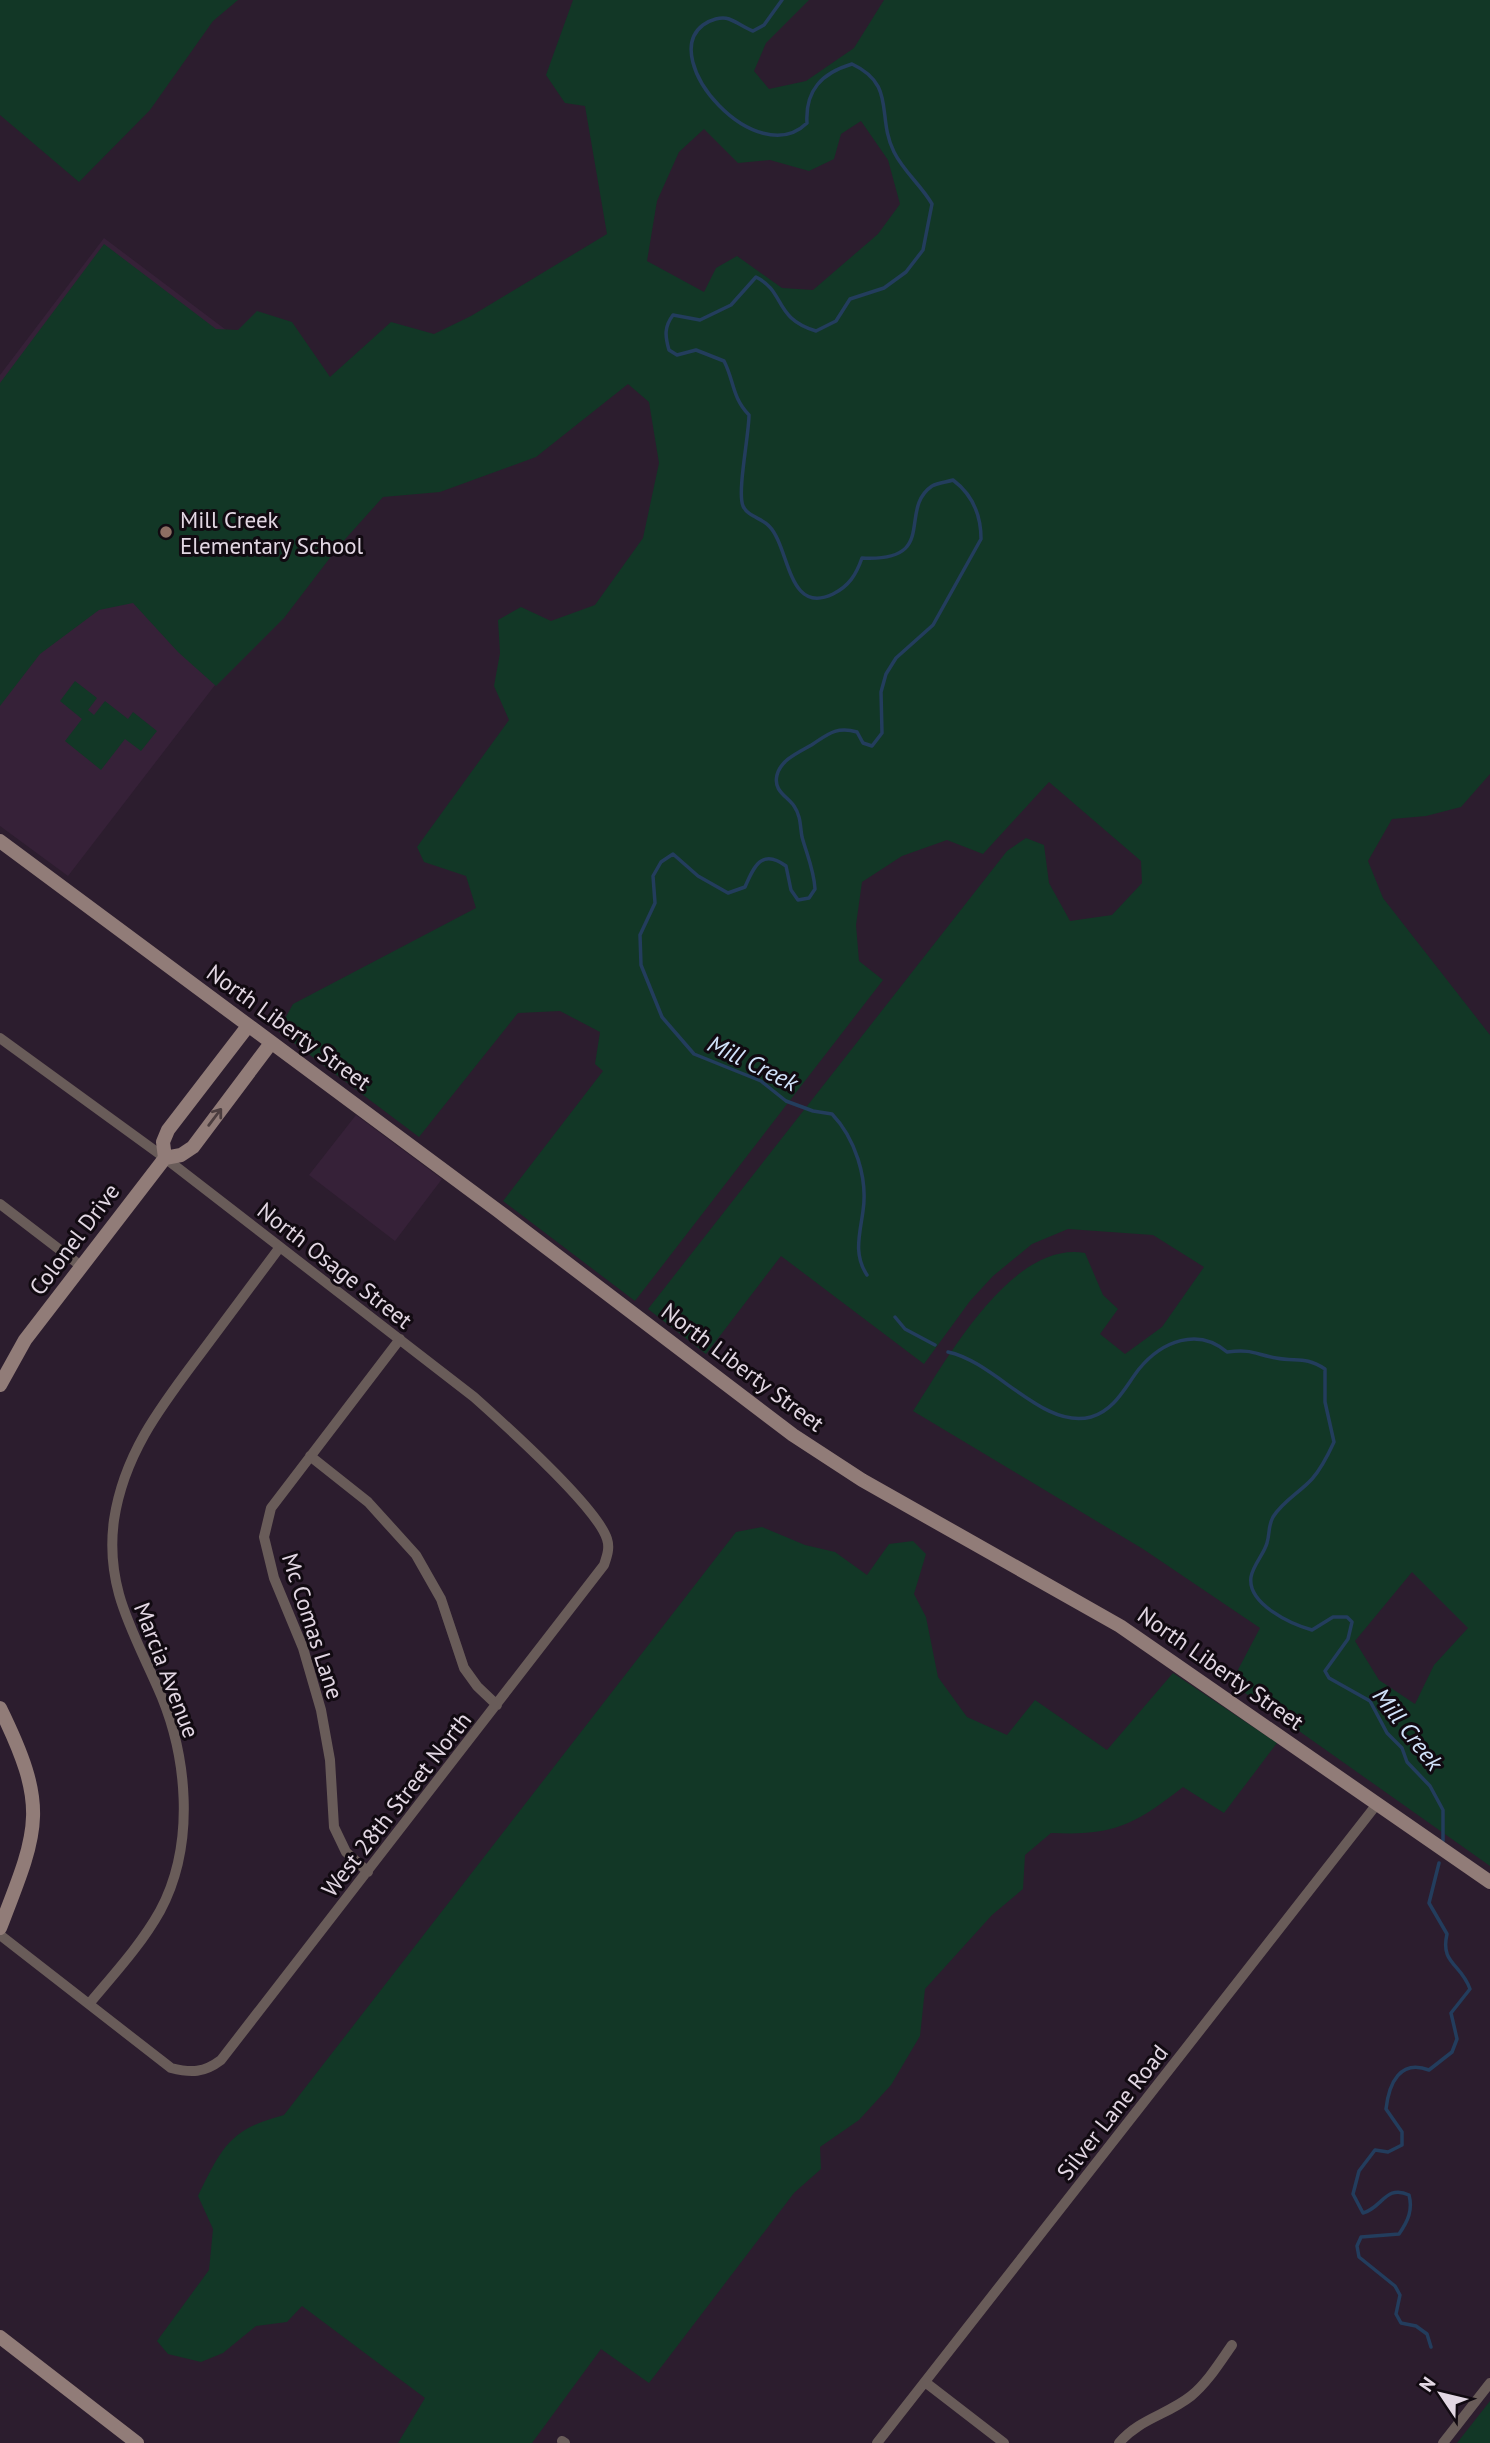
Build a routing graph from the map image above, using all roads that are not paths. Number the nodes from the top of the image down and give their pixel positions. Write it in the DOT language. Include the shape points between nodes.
graph roads {
  1 [pos="0,841"];
  2 [pos="248,1026"];
  3 [pos="0,1038"];
  4 [pos="271,1043"];
  5 [pos="165,1158"];
  6 [pos="0,1204"];
  7 [pos="280,1247"];
  8 [pos="81,1266"];
  9 [pos="400,1339"];
  10 [pos="0,1385"];
  11 [pos="310,1456"];
  12 [pos="607,1557"];
  13 [pos="498,1705"];
  14 [pos="0,1708"];
  15 [pos="1377,1804"];
  16 [pos="368,1872"];
  17 [pos="1490,1882"];
  18 [pos="0,1928"];
  19 [pos="0,1936"];
  20 [pos="89,2004"];
  21 [pos="0,2337"];
  22 [pos="1233,2345"];
  23 [pos="925,2382"];
  24 [pos="1490,2384"];
  25 [pos="137,2443"];
  26 [pos="877,2443"];
  27 [pos="1004,2443"];
  28 [pos="1119,2443"];
  29 [pos="1443,2443"];
  1 -- 2 [label="main road, North Liberty Street"];
  2 -- 4 [label="main road, North Liberty Street"];
  2 -- 5 [label="main road, Colonel Drive" via="168,1130 163,1142"];
  3 -- 5 [label="street, North Osage Street"];
  5 -- 4 [label="main road, Colonel Drive, one-way" via="193,1147"];
  4 -- 15 [label="main road, North Liberty Street" via="793,1435 862,1480 1121,1626"];
  5 -- 7 [label="street, North Osage Street"];
  5 -- 8 [label="main road, Colonel Drive"];
  6 -- 8 [label="street"];
  7 -- 9 [label="street, North Osage Street"];
  7 -- 20 [label="street, Marcia Avenue" via="150,1421 131,1456 120,1492 112,1544 117,1589 131,1634 173,1729 182,1773 184,1824 176,1873 160,1910 138,1946"];
  8 -- 10 [label="main road, Colonel Drive" via="25,1340"];
  9 -- 11 [label="street, Mc Comas Lane"];
  9 -- 12 [label="street, North Osage Street" via="518,1437 604,1532"];
  11 -- 13 [label="street" via="368,1502 416,1555 441,1599 464,1668"];
  11 -- 16 [label="street, Mc Comas Lane" via="271,1508 264,1537 321,1710 334,1827 346,1852"];
  12 -- 13 [label="street, West 28th Street North"];
  13 -- 16 [label="street, West 28th Street North"];
  14 -- 18 [label="main road" via="24,1757 34,1807 30,1852"];
  15 -- 17 [label="main road, North Liberty Street"];
  15 -- 23 [label="street, Silver Lane Road"];
  16 -- 20 [label="street, West 28th Street North" via="221,2060 209,2069 190,2073 171,2068"];
  19 -- 20 [label="street"];
  21 -- 25 [label="main road"];
  22 -- 28 [label="street" via="1192,2395 1142,2422"];
  23 -- 26 [label="street, Silver Lane Road"];
  23 -- 27 [label="street"];
  24 -- 29 [label="street"];
}
